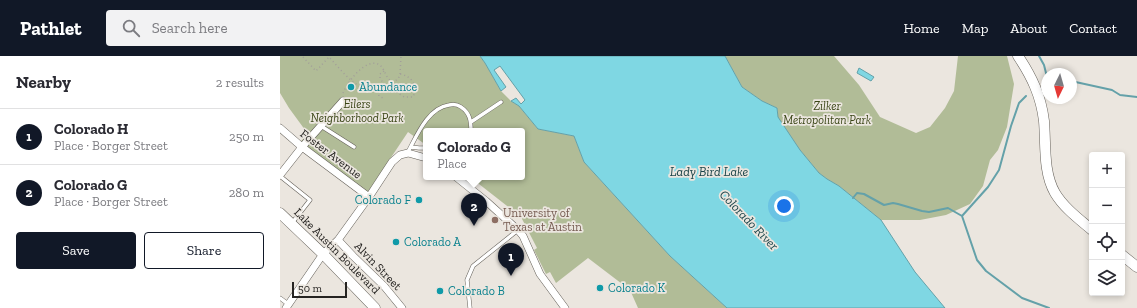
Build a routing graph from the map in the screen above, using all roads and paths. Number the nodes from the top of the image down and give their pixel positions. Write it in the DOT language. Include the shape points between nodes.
graph roads {
  1 [pos="401,56"];
  2 [pos="1018,56"];
  3 [pos="302,57"];
  4 [pos="384,71"];
  5 [pos="400,74"];
  6 [pos="350,80"];
  7 [pos="384,84"];
  8 [pos="378,91"];
  9 [pos="383,98"];
  10 [pos="343,102"];
  11 [pos="501,102"];
  12 [pos="471,122"];
  13 [pos="321,126"];
  14 [pos="280,128"];
  15 [pos="471,128"];
  16 [pos="302,147"];
  17 [pos="354,147"];
  18 [pos="423,148"];
  19 [pos="409,150"];
  20 [pos="423,157"];
  21 [pos="280,175"];
  22 [pos="460,180"];
  23 [pos="369,197"];
  24 [pos="280,213"];
  25 [pos="292,224"];
  26 [pos="1089,227"];
  27 [pos="518,230"];
  28 [pos="338,240"];
  29 [pos="323,254"];
  30 [pos="1125,257"];
  31 [pos="1137,267"];
  32 [pos="280,298"];
  33 [pos="287,306"];
  34 [pos="375,308"];
  35 [pos="402,308"];
  36 [pos="470,308"];
  37 [pos="565,308"];
  1 -- 5 [label="path"];
  2 -- 26 [label="street" via="1036,86 1041,103 1047,171 1051,183 1064,205"];
  3 -- 6 [label="path" via="316,71 329,57"];
  4 -- 5 [label="path" via="388,80 393,82"];
  4 -- 6 [label="path" via="376,62 371,62 362,66"];
  4 -- 7 [label="path" via="380,74 380,80"];
  5 -- 7 [label="path" via="409,77 413,82 413,97 404,97 387,89"];
  6 -- 8 [label="path" via="368,90"];
  6 -- 10 [label="path" via="343,92"];
  7 -- 8 [label="path"];
  8 -- 9 [label="path"];
  10 -- 13 [label="street"];
  11 -- 12 [label="lane"];
  12 -- 15 [label="lane"];
  12 -- 19 [label="lane" via="467,112 458,105 441,106 428,118"];
  13 -- 16 [label="street"];
  13 -- 17 [label="lane"];
  14 -- 16 [label="street, Foster Avenue"];
  16 -- 21 [label="street"];
  16 -- 23 [label="street, Foster Avenue"];
  18 -- 19 [label="lane"];
  19 -- 20 [label="street"];
  19 -- 23 [label="street" via="392,162"];
  21 -- 25 [label="lane" via="310,200"];
  22 -- 27 [label="street"];
  23 -- 28 [label="street"];
  24 -- 25 [label="street, Lake Austin Boulevard"];
  25 -- 29 [label="street, Lake Austin Boulevard"];
  27 -- 36 [label="lane" via="473,266 466,280"];
  27 -- 37 [label="street" via="540,274"];
  28 -- 29 [label="street"];
  28 -- 35 [label="street, Alvin Street"];
  29 -- 33 [label="street"];
  29 -- 34 [label="street, Lake Austin Boulevard"];
  30 -- 31 [label="street"];
  32 -- 33 [label="lane"];
}
